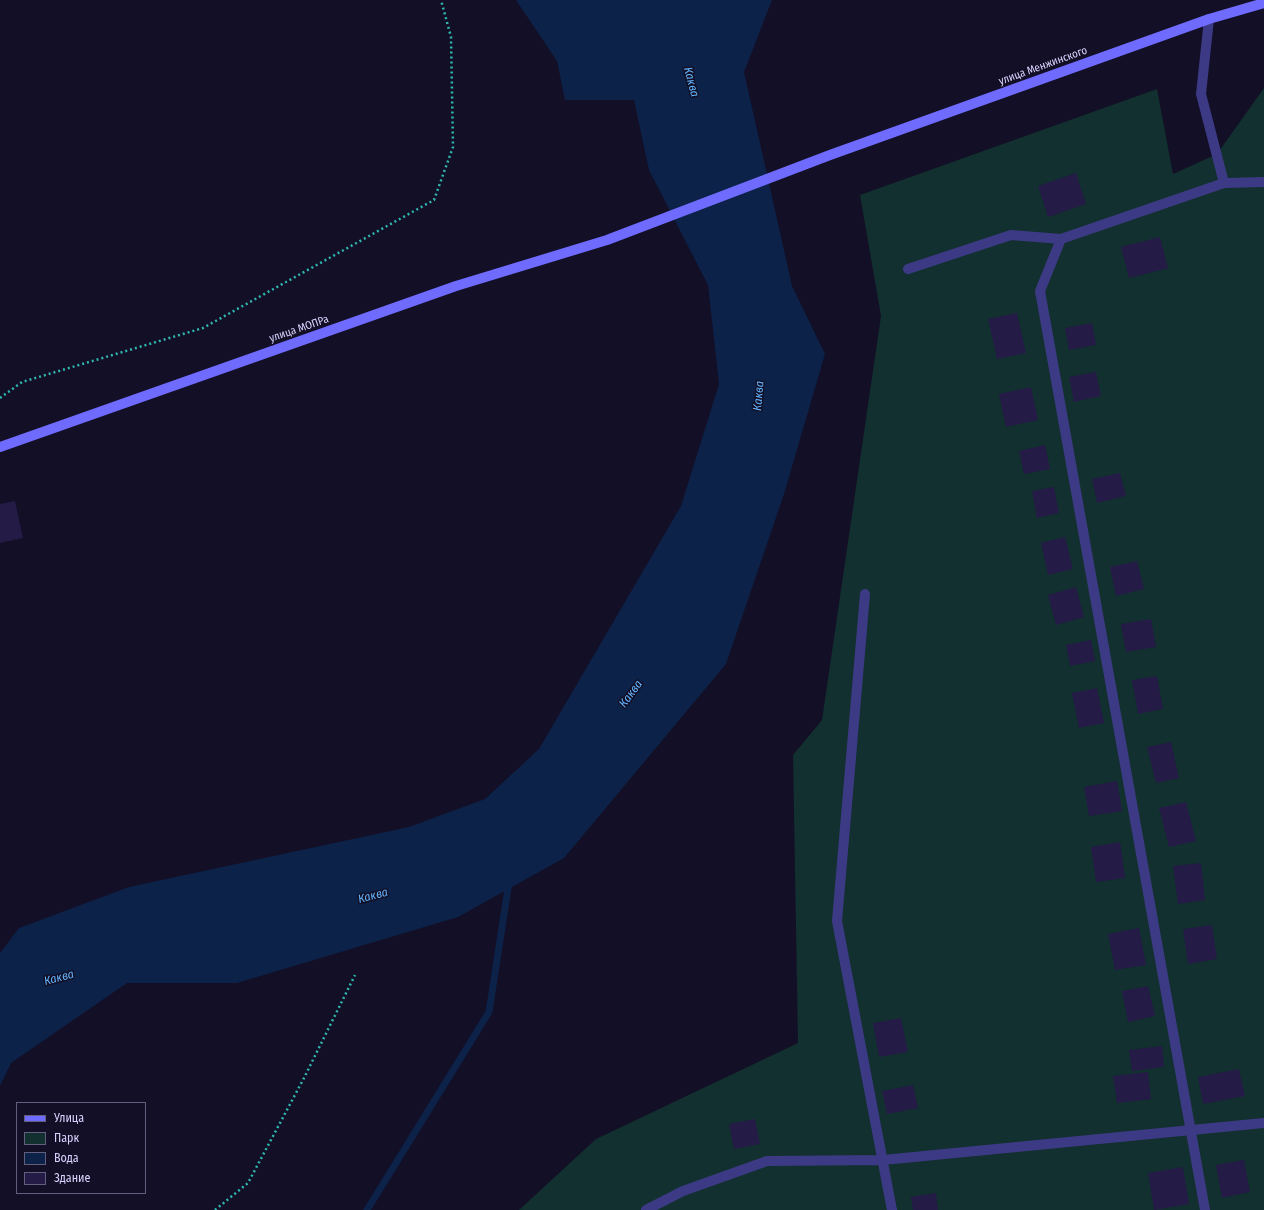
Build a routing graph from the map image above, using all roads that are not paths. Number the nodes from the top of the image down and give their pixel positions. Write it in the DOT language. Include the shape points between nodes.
graph roads {
  1 [pos="1264,3"];
  2 [pos="1209,19"];
  3 [pos="1264,182"];
  4 [pos="1224,183"];
  5 [pos="1061,239"];
  6 [pos="607,240"];
  7 [pos="908,269"];
  8 [pos="0,447"];
  9 [pos="865,594"];
  10 [pos="1264,1123"];
  11 [pos="1190,1131"];
  12 [pos="883,1160"];
  13 [pos="646,1210"];
  14 [pos="892,1210"];
  15 [pos="1204,1210"];
  1 -- 2 [label="main road, улица Менжинского"];
  2 -- 4 [label="street" via="1201,94"];
  2 -- 6 [label="main road, улица Менжинского" via="830,155"];
  3 -- 4 [label="street"];
  4 -- 5 [label="street"];
  5 -- 7 [label="street" via="1011,235"];
  5 -- 11 [label="street" via="1040,291"];
  6 -- 8 [label="main road, улица МОПРа" via="456,286"];
  9 -- 12 [label="street" via="837,921"];
  10 -- 11 [label="street"];
  11 -- 12 [label="street"];
  11 -- 15 [label="street"];
  12 -- 13 [label="street" via="767,1160 683,1191"];
  12 -- 14 [label="street"];
}
